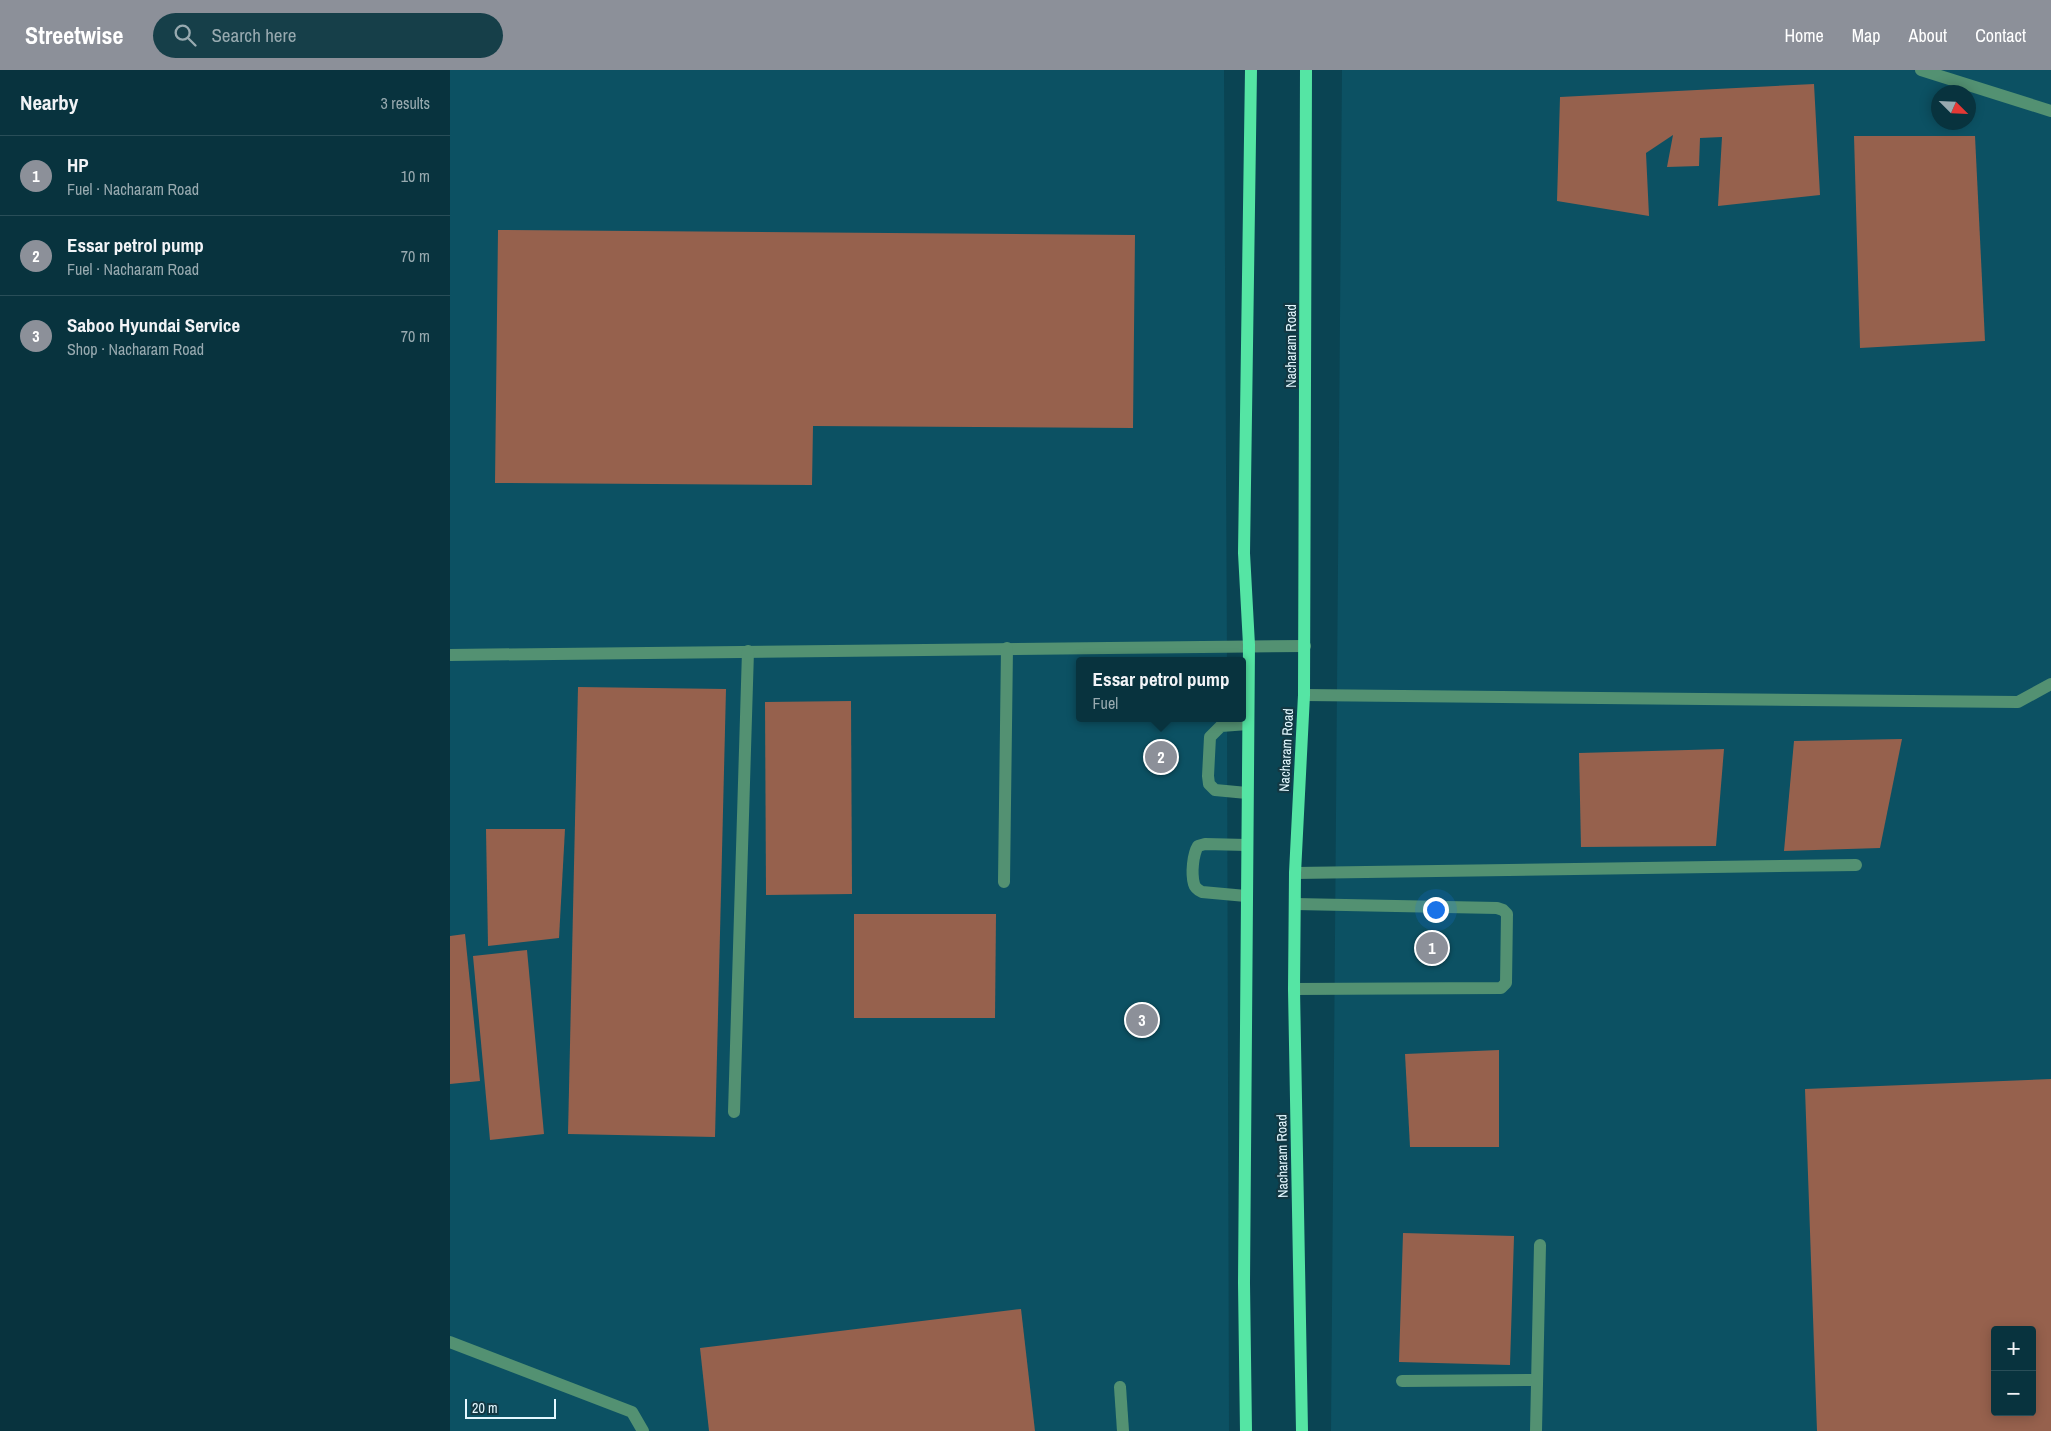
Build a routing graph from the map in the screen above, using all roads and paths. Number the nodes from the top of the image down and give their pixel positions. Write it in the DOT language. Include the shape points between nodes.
graph roads {
  1 [pos="1251,70"];
  2 [pos="1306,70"];
  3 [pos="1921,70"];
  4 [pos="2051,111"];
  5 [pos="1249,645"];
  6 [pos="1305,646"];
  7 [pos="1007,648"];
  8 [pos="748,651"];
  9 [pos="450,655"];
  10 [pos="2051,684"];
  11 [pos="1304,695"];
  12 [pos="1248,724"];
  13 [pos="1247,793"];
  14 [pos="1247,845"];
  15 [pos="1856,865"];
  16 [pos="1295,873"];
  17 [pos="1004,882"];
  18 [pos="1246,896"];
  19 [pos="1295,904"];
  20 [pos="1294,989"];
  21 [pos="734,1112"];
  22 [pos="1540,1245"];
  23 [pos="450,1342"];
  24 [pos="1536,1380"];
  25 [pos="1402,1381"];
  26 [pos="1120,1387"];
  27 [pos="643,1431"];
  28 [pos="1123,1431"];
  29 [pos="1246,1431"];
  30 [pos="1302,1431"];
  31 [pos="1536,1431"];
  1 -- 5 [label="main road" via="1244,553"];
  2 -- 6 [label="main road, Nacharam Road"];
  3 -- 4 [label="street"];
  5 -- 6 [label="street"];
  5 -- 7 [label="street"];
  5 -- 12 [label="main road"];
  6 -- 11 [label="main road, Nacharam Road"];
  7 -- 8 [label="street"];
  7 -- 17 [label="street"];
  8 -- 9 [label="street"];
  8 -- 21 [label="street"];
  10 -- 11 [label="street" via="2018,702"];
  11 -- 16 [label="main road, Nacharam Road"];
  12 -- 13 [label="main road"];
  12 -- 13 [label="street" via="1221,726 1215,730 1210,737 1208,776 1209,784 1215,790"];
  13 -- 14 [label="main road"];
  14 -- 18 [label="main road"];
  14 -- 18 [label="street" via="1198,846 1194,852 1196,889"];
  15 -- 16 [label="street"];
  16 -- 19 [label="main road, Nacharam Road"];
  18 -- 29 [label="main road"];
  19 -- 20 [label="main road, Nacharam Road"];
  19 -- 20 [label="street" via="1497,908 1507,914 1506,983 1501,988"];
  20 -- 30 [label="main road, Nacharam Road"];
  22 -- 24 [label="street"];
  23 -- 27 [label="street" via="632,1412"];
  24 -- 25 [label="street"];
  24 -- 31 [label="street"];
  26 -- 28 [label="street"];
}
